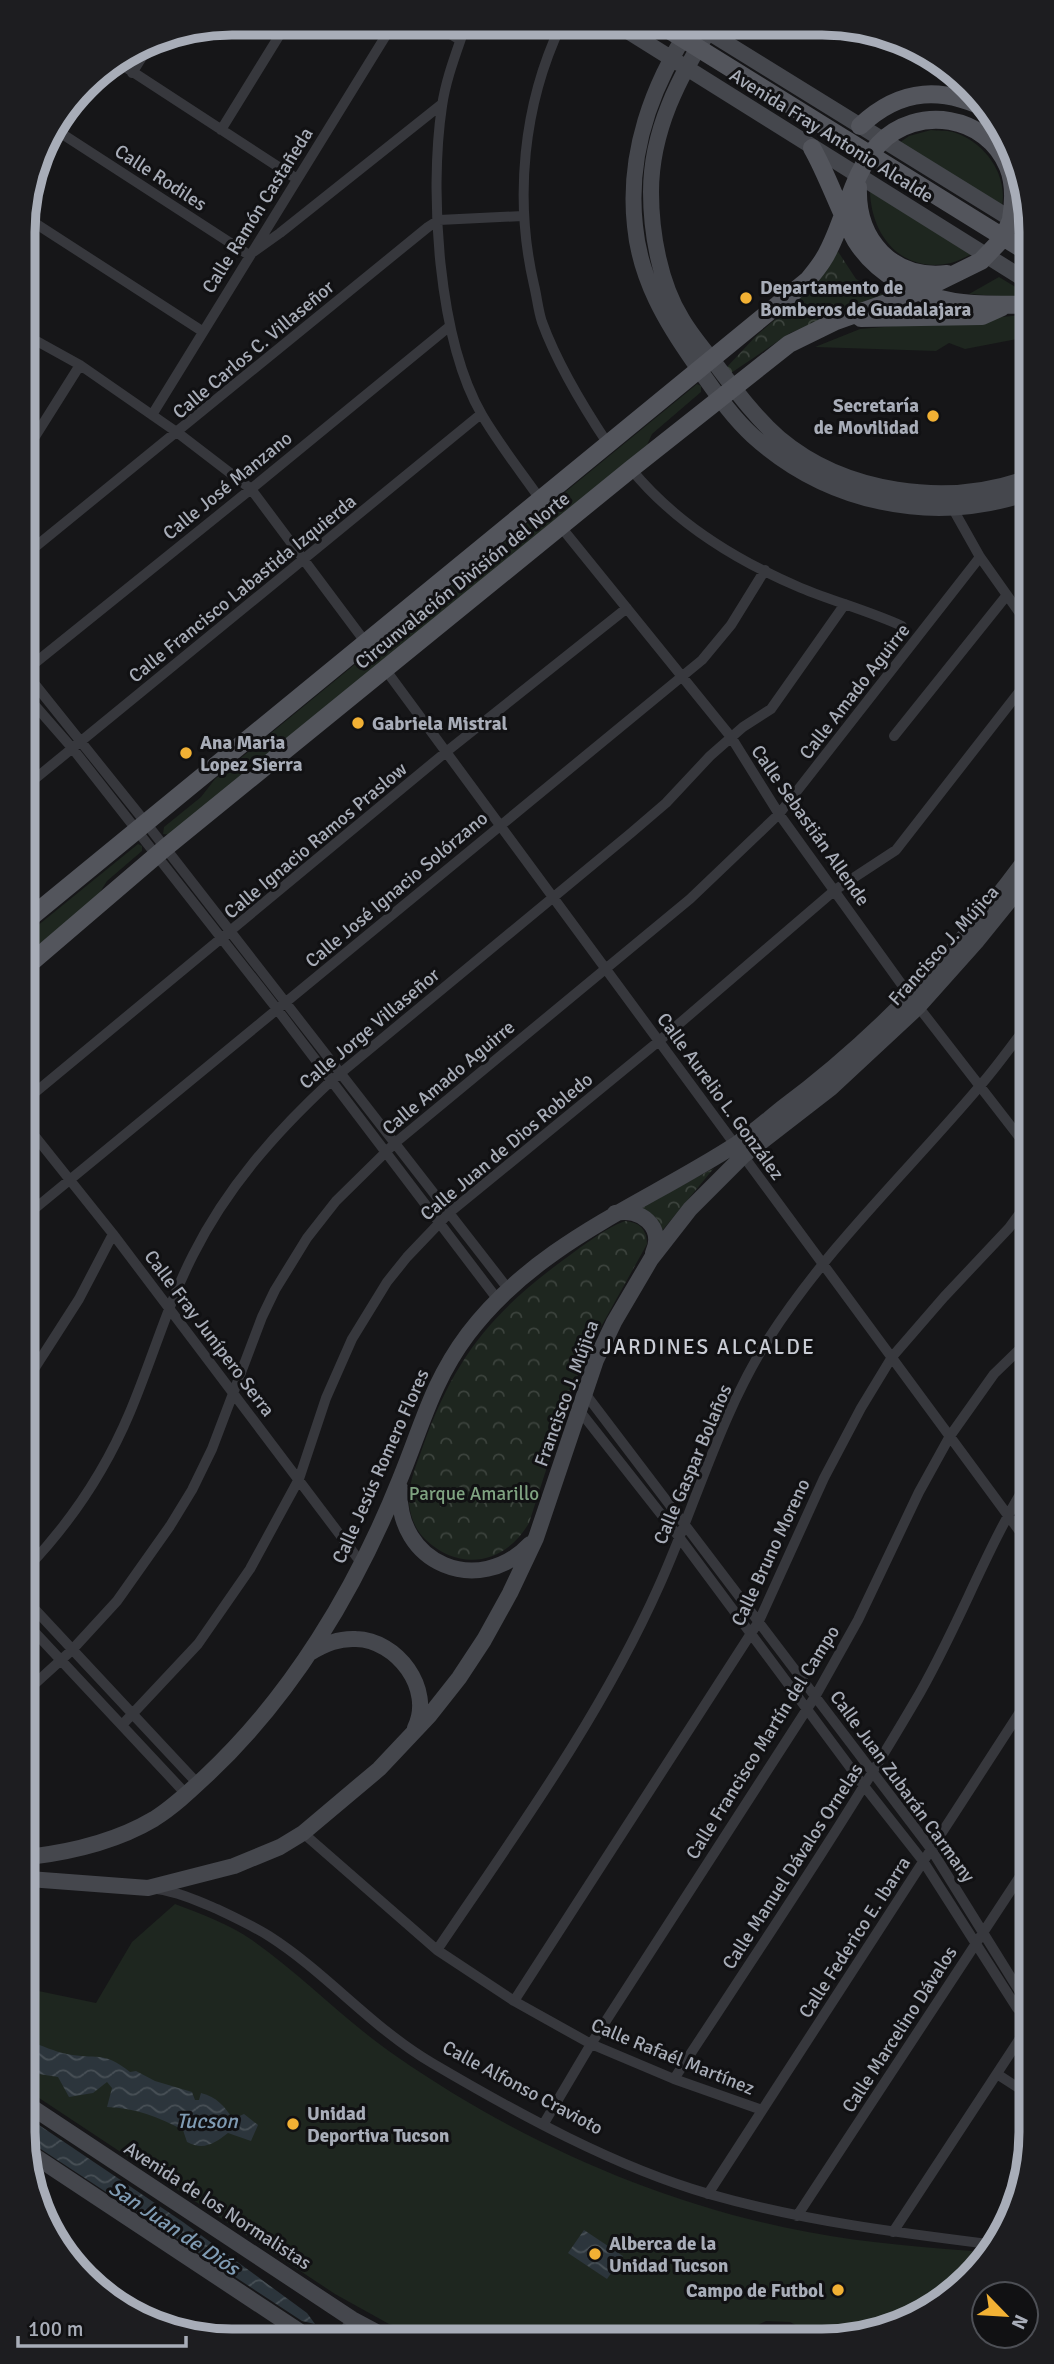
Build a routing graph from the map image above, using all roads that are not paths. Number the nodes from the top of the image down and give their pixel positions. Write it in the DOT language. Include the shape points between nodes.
graph roads {
  1 [pos="280,35"];
  2 [pos="386,35"];
  3 [pos="452,35"];
  4 [pos="462,35"];
  5 [pos="556,35"];
  6 [pos="634,35"];
  7 [pos="717,35"];
  8 [pos="691,37"];
  9 [pos="460,40"];
  10 [pos="142,57"];
  11 [pos="671,58"];
  12 [pos="124,67"];
  13 [pos="686,68"];
  14 [pos="132,73"];
  15 [pos="959,92"];
  16 [pos="948,96"];
  17 [pos="968,101"];
  18 [pos="442,104"];
  19 [pos="918,121"];
  20 [pos="860,126"];
  21 [pos="221,130"];
  22 [pos="61,133"];
  23 [pos="883,140"];
  24 [pos="812,148"];
  25 [pos="870,155"];
  26 [pos="1009,173"];
  27 [pos="859,177"];
  28 [pos="1011,178"];
  29 [pos="297,179"];
  30 [pos="843,215"];
  31 [pos="523,216"];
  32 [pos="439,220"];
  33 [pos="35,223"];
  34 [pos="1018,223"];
  35 [pos="1003,238"];
  36 [pos="1019,247"];
  37 [pos="249,255"];
  38 [pos="987,256"];
  39 [pos="954,273"];
  40 [pos="1019,276"];
  41 [pos="920,291"];
  42 [pos="1016,305"];
  43 [pos="843,318"];
  44 [pos="450,326"];
  45 [pos="202,331"];
  46 [pos="35,340"];
  47 [pos="705,364"];
  48 [pos="79,365"];
  49 [pos="727,393"];
  50 [pos="481,414"];
  51 [pos="152,415"];
  52 [pos="178,433"];
  53 [pos="35,436"];
  54 [pos="608,444"];
  55 [pos="631,469"];
  56 [pos="1019,481"];
  57 [pos="251,489"];
  58 [pos="1019,496"];
  59 [pos="540,499"];
  60 [pos="953,509"];
  61 [pos="561,527"];
  62 [pos="35,547"];
  63 [pos="980,557"];
  64 [pos="305,559"];
  65 [pos="765,570"];
  66 [pos="1007,595"];
  67 [pos="845,604"];
  68 [pos="627,608"];
  69 [pos="1019,612"];
  70 [pos="902,626"];
  71 [pos="366,643"];
  72 [pos="35,663"];
  73 [pos="385,669"];
  74 [pos="682,676"];
  75 [pos="35,685"];
  76 [pos="1019,692"];
  77 [pos="35,704"];
  78 [pos="894,736"];
  79 [pos="731,737"];
  80 [pos="77,746"];
  81 [pos="446,752"];
  82 [pos="35,780"];
  83 [pos="779,814"];
  84 [pos="500,825"];
  85 [pos="141,827"];
  86 [pos="160,852"];
  87 [pos="1019,868"];
  88 [pos="1019,889"];
  89 [pos="835,890"];
  90 [pos="554,898"];
  91 [pos="35,913"];
  92 [pos="231,933"];
  93 [pos="221,940"];
  94 [pos="35,959"];
  95 [pos="606,969"];
  96 [pos="914,1001"];
  97 [pos="281,1006"];
  98 [pos="1019,1036"];
  99 [pos="659,1041"];
  100 [pos="340,1073"];
  101 [pos="331,1081"];
  102 [pos="980,1086"];
  103 [pos="35,1093"];
  104 [pos="35,1137"];
  105 [pos="1019,1137"];
  106 [pos="395,1143"];
  107 [pos="739,1150"];
  108 [pos="385,1152"];
  109 [pos="69,1180"];
  110 [pos="35,1208"];
  111 [pos="449,1213"];
  112 [pos="615,1213"];
  113 [pos="1019,1214"];
  114 [pos="439,1222"];
  115 [pos="113,1234"];
  116 [pos="651,1259"];
  117 [pos="822,1263"];
  118 [pos="503,1295"];
  119 [pos="169,1308"];
  120 [pos="1019,1350"];
  121 [pos="892,1357"];
  122 [pos="35,1368"];
  123 [pos="584,1392"];
  124 [pos="234,1393"];
  125 [pos="579,1410"];
  126 [pos="950,1436"];
  127 [pos="401,1478"];
  128 [pos="299,1479"];
  129 [pos="1019,1496"];
  130 [pos="1007,1515"];
  131 [pos="685,1522"];
  132 [pos="1019,1531"];
  133 [pos="679,1537"];
  134 [pos="536,1538"];
  135 [pos="35,1559"];
  136 [pos="362,1564"];
  137 [pos="35,1610"];
  138 [pos="759,1621"];
  139 [pos="35,1633"];
  140 [pos="751,1633"];
  141 [pos="72,1650"];
  142 [pos="310,1653"];
  143 [pos="61,1661"];
  144 [pos="35,1684"];
  145 [pos="816,1695"];
  146 [pos="808,1708"];
  147 [pos="133,1714"];
  148 [pos="1019,1714"];
  149 [pos="122,1725"];
  150 [pos="406,1742"];
  151 [pos="873,1772"];
  152 [pos="864,1786"];
  153 [pos="192,1789"];
  154 [pos="303,1833"];
  155 [pos="931,1849"];
  156 [pos="35,1856"];
  157 [pos="923,1861"];
  158 [pos="1019,1878"];
  159 [pos="35,1879"];
  160 [pos="148,1888"];
  161 [pos="984,1932"];
  162 [pos="976,1944"];
  163 [pos="437,1950"];
  164 [pos="1019,1990"];
  165 [pos="513,2001"];
  166 [pos="1019,2010"];
  167 [pos="1019,2039"];
  168 [pos="591,2044"];
  169 [pos="997,2074"];
  170 [pos="674,2080"];
  171 [pos="1019,2088"];
  172 [pos="35,2109"];
  173 [pos="762,2110"];
  174 [pos="543,2125"];
  175 [pos="37,2158"];
  176 [pos="708,2194"];
  177 [pos="797,2216"];
  178 [pos="893,2232"];
  179 [pos="984,2243"];
  180 [pos="352,2319"];
  181 [pos="296,2329"];
  182 [pos="345,2329"];
  183 [pos="371,2329"];
  1 -- 21 [label="street"];
  2 -- 29 [label="street, Calle Ramón Castañeda"];
  3 -- 9 [label="street"];
  4 -- 9 [label="street"];
  5 -- 31 [label="street" via="531,120"];
  6 -- 11 [label="street, Avenida Fray Antonio Alcalde"];
  7 -- 20 [label="street, Avenida Fray Antonio Alcalde"];
  8 -- 11 [label="street"];
  8 -- 13 [label="street"];
  8 -- 25 [label="main road"];
  9 -- 18 [label="street"];
  10 -- 14 [label="street"];
  11 -- 13 [label="street, Avenida Fray Antonio Alcalde"];
  11 -- 47 [label="street" via="650,104 638,146 635,227 656,303 670,328"];
  12 -- 14 [label="street"];
  13 -- 24 [label="street, Avenida Fray Antonio Alcalde"];
  13 -- 47 [label="street" via="653,153 653,233 665,282"];
  14 -- 21 [label="street"];
  15 -- 16 [label="main road, Circunvalación División del Norte"];
  16 -- 17 [label="main road"];
  16 -- 19 [label="main road, Circunvalación División del Norte"];
  16 -- 20 [label="main road" via="904,97 883,106"];
  18 -- 32 [label="street"];
  18 -- 37 [label="street"];
  19 -- 23 [label="main road, Circunvalación División del Norte"];
  19 -- 26 [label="main road, Circunvalación División del Norte" via="942,119 975,129 1002,154"];
  20 -- 23 [label="street, Avenida Fray Antonio Alcalde"];
  21 -- 29 [label="street"];
  22 -- 37 [label="street, Calle Rodiles"];
  23 -- 25 [label="main road, Circunvalación División del Norte"];
  23 -- 34 [label="street, Avenida Fray Antonio Alcalde"];
  24 -- 27 [label="street, Avenida Fray Antonio Alcalde"];
  24 -- 30 [label="main road"];
  25 -- 27 [label="main road, Circunvalación División del Norte"];
  25 -- 35 [label="main road"];
  27 -- 30 [label="main road, Circunvalación División del Norte"];
  27 -- 38 [label="street, Avenida Fray Antonio Alcalde"];
  27 -- 39 [label="main road, Circunvalación División del Norte" via="863,222 886,258 918,274"];
  28 -- 34 [label="main road, Circunvalación División del Norte"];
  29 -- 37 [label="street, Calle Ramón Castañeda"];
  30 -- 41 [label="main road" via="869,259 891,277"];
  30 -- 47 [label="main road, Circunvalación División del Norte" via="826,255 808,280"];
  31 -- 32 [label="street"];
  31 -- 54 [label="street" via="542,322 587,413"];
  32 -- 44 [label="street"];
  32 -- 52 [label="street, Calle Carlos C. Villaseñor"];
  33 -- 45 [label="street"];
  34 -- 35 [label="main road, Circunvalación División del Norte"];
  35 -- 36 [label="main road"];
  35 -- 38 [label="main road, Circunvalación División del Norte"];
  37 -- 45 [label="street, Calle Ramón Castañeda"];
  38 -- 39 [label="main road, Circunvalación División del Norte"];
  38 -- 40 [label="street, Avenida Fray Antonio Alcalde"];
  39 -- 41 [label="main road, Circunvalación División del Norte"];
  41 -- 42 [label="main road" via="954,302"];
  41 -- 43 [label="main road, Circunvalación División del Norte"];
  42 -- 43 [label="main road" via="982,316"];
  43 -- 49 [label="main road, Circunvalación División del Norte" via="789,344"];
  44 -- 50 [label="street"];
  44 -- 57 [label="street, Calle José Manzano"];
  45 -- 51 [label="street, Calle Ramón Castañeda"];
  46 -- 48 [label="street"];
  47 -- 49 [label="street"];
  47 -- 54 [label="main road, Circunvalación División del Norte"];
  48 -- 51 [label="street"];
  48 -- 53 [label="street"];
  49 -- 55 [label="main road, Circunvalación División del Norte"];
  49 -- 56 [label="street" via="780,439 826,468 853,478 929,494"];
  49 -- 60 [label="street" via="761,443 820,482 887,504"];
  50 -- 59 [label="street"];
  50 -- 64 [label="street, Calle Francisco Labastida Izquierda"];
  51 -- 52 [label="street"];
  52 -- 57 [label="street"];
  52 -- 62 [label="street, Calle Carlos C. Villaseñor"];
  54 -- 59 [label="main road, Circunvalación División del Norte"];
  55 -- 61 [label="main road, Circunvalación División del Norte"];
  55 -- 65 [label="street" via="657,499 701,533"];
  57 -- 64 [label="street"];
  57 -- 72 [label="street, Calle José Manzano"];
  58 -- 60 [label="street"];
  59 -- 71 [label="main road, Circunvalación División del Norte"];
  60 -- 63 [label="street"];
  61 -- 68 [label="street, Calle Sebastián Allende"];
  61 -- 73 [label="main road, Circunvalación División del Norte"];
  63 -- 66 [label="street"];
  63 -- 83 [label="street, Calle Amado Aguirre"];
  64 -- 71 [label="street"];
  64 -- 80 [label="street, Calle Francisco Labastida Izquierda"];
  65 -- 67 [label="street"];
  65 -- 74 [label="street, Calle José Ignacio Solórzano" via="718,643"];
  66 -- 69 [label="street"];
  66 -- 78 [label="street"];
  67 -- 70 [label="street"];
  67 -- 79 [label="street, Calle Jorge Villaseñor" via="771,709"];
  68 -- 74 [label="street, Calle Sebastián Allende"];
  68 -- 81 [label="street, Calle Ignacio Ramos Praslow"];
  71 -- 85 [label="main road, Circunvalación División del Norte"];
  73 -- 81 [label="street, Calle Aurelio L. González"];
  73 -- 86 [label="main road, Circunvalación División del Norte"];
  74 -- 79 [label="street, Calle Sebastián Allende"];
  74 -- 84 [label="street, Calle José Ignacio Solórzano"];
  75 -- 80 [label="street"];
  76 -- 89 [label="street, Calle Juan de Dios Robledo" via="897,850"];
  77 -- 80 [label="street"];
  79 -- 83 [label="street, Calle Sebastián Allende"];
  79 -- 90 [label="street, Calle Jorge Villaseñor" via="666,803"];
  80 -- 82 [label="street, Calle Francisco Labastida Izquierda"];
  80 -- 85 [label="street"];
  81 -- 84 [label="street, Calle Aurelio L. González"];
  81 -- 92 [label="street, Calle Ignacio Ramos Praslow"];
  83 -- 89 [label="street, Calle Sebastián Allende"];
  83 -- 95 [label="street, Calle Amado Aguirre" via="699,891"];
  84 -- 90 [label="street, Calle Aurelio L. González"];
  84 -- 97 [label="street, Calle José Ignacio Solórzano"];
  85 -- 86 [label="street"];
  85 -- 91 [label="main road, Circunvalación División del Norte"];
  86 -- 92 [label="street"];
  86 -- 93 [label="street"];
  86 -- 94 [label="main road, Circunvalación División del Norte"];
  87 -- 96 [label="street"];
  88 -- 96 [label="street, Francisco J. Mújica" via="976,942"];
  89 -- 96 [label="street, Calle Sebastián Allende"];
  89 -- 99 [label="street, Calle Juan de Dios Robledo"];
  90 -- 95 [label="street, Calle Aurelio L. González"];
  90 -- 100 [label="street, Calle Jorge Villaseñor"];
  92 -- 93 [label="street, Calle Ignacio Ramos Praslow"];
  92 -- 97 [label="street"];
  93 -- 97 [label="street"];
  93 -- 103 [label="street, Calle Ignacio Ramos Praslow"];
  95 -- 99 [label="street, Calle Aurelio L. González"];
  95 -- 106 [label="street, Calle Amado Aguirre"];
  96 -- 102 [label="street, Calle Sebastián Allende"];
  96 -- 107 [label="street, Francisco J. Mújica" via="831,1088"];
  97 -- 100 [label="street"];
  97 -- 101 [label="street"];
  97 -- 109 [label="street, Calle José Ignacio Solórzano"];
  98 -- 102 [label="street, Calle Gaspar Bolaños"];
  99 -- 107 [label="street, Calle Aurelio L. González"];
  99 -- 111 [label="street, Calle Juan de Dios Robledo"];
  100 -- 101 [label="street, Calle Jorge Villaseñor"];
  100 -- 106 [label="street"];
  101 -- 108 [label="street"];
  101 -- 119 [label="street, Calle Jorge Villaseñor" via="286,1124 236,1184 206,1230"];
  102 -- 105 [label="street, Calle Sebastián Allende"];
  102 -- 117 [label="street, Calle Gaspar Bolaños"];
  104 -- 109 [label="street, Calle Fray Junípero Serra"];
  106 -- 108 [label="street, Calle Amado Aguirre"];
  106 -- 111 [label="street"];
  107 -- 112 [label="street, Calle Jesús Romero Flores"];
  107 -- 116 [label="street, Francisco J. Mújica"];
  107 -- 117 [label="street, Calle Aurelio L. González"];
  108 -- 114 [label="street"];
  108 -- 124 [label="street, Calle Amado Aguirre" via="335,1201 291,1263 262,1317"];
  109 -- 110 [label="street, Calle José Ignacio Solórzano"];
  109 -- 115 [label="street, Calle Fray Junípero Serra"];
  111 -- 114 [label="street, Calle Juan de Dios Robledo"];
  111 -- 118 [label="street"];
  112 -- 116 [label="street" via="631,1212 649,1221 657,1237"];
  112 -- 118 [label="street, Calle Jesús Romero Flores"];
  113 -- 121 [label="street, Calle Bruno Moreno"];
  114 -- 118 [label="street"];
  114 -- 128 [label="street, Calle Juan de Dios Robledo" via="387,1282 352,1339"];
  115 -- 119 [label="street, Calle Fray Junípero Serra"];
  115 -- 122 [label="street"];
  116 -- 123 [label="street, Francisco J. Mújica" via="614,1322"];
  117 -- 121 [label="street, Calle Aurelio L. González"];
  117 -- 131 [label="street, Calle Gaspar Bolaños" via="768,1339 722,1429"];
  118 -- 127 [label="street, Calle Jesús Romero Flores" via="444,1370"];
  119 -- 124 [label="street, Calle Fray Junípero Serra"];
  119 -- 135 [label="street, Calle Jorge Villaseñor" via="116,1443 67,1520"];
  120 -- 126 [label="street, Calle Francisco Martín del Campo" via="995,1374"];
  121 -- 126 [label="street, Calle Aurelio L. González"];
  121 -- 138 [label="street, Calle Bruno Moreno" via="824,1478"];
  123 -- 125 [label="street, Francisco J. Mújica"];
  123 -- 131 [label="street, Calle Juan Zubarán Carmany"];
  124 -- 128 [label="street, Calle Fray Junípero Serra"];
  124 -- 141 [label="street, Calle Amado Aguirre" via="212,1449 170,1527 117,1601"];
  125 -- 133 [label="street, Calle Juan Zubarán Carmany"];
  125 -- 134 [label="street, Francisco J. Mújica"];
  126 -- 130 [label="street, Calle Aurelio L. González"];
  126 -- 145 [label="street, Calle Francisco Martín del Campo"];
  127 -- 134 [label="street" via="399,1500 405,1526 420,1549 443,1565 468,1570 499,1566"];
  127 -- 136 [label="street, Calle Jesús Romero Flores"];
  128 -- 136 [label="street, Calle Fray Junípero Serra"];
  128 -- 147 [label="street, Calle Juan de Dios Robledo" via="225,1608"];
  129 -- 130 [label="street, Calle Manuel Dávalos Ornelas"];
  130 -- 132 [label="street, Calle Aurelio L. González"];
  130 -- 151 [label="street, Calle Manuel Dávalos Ornelas" via="928,1678"];
  131 -- 133 [label="street, Calle Gaspar Bolaños"];
  131 -- 138 [label="street, Calle Juan Zubarán Carmany"];
  133 -- 140 [label="street, Calle Juan Zubarán Carmany"];
  133 -- 163 [label="street, Calle Gaspar Bolaños" via="612,1682"];
  134 -- 150 [label="street, Francisco J. Mújica" via="473,1658"];
  136 -- 142 [label="street, Calle Jesús Romero Flores"];
  137 -- 141 [label="street"];
  138 -- 140 [label="street, Calle Bruno Moreno"];
  138 -- 145 [label="street, Calle Juan Zubarán Carmany"];
  139 -- 143 [label="street"];
  140 -- 146 [label="street, Calle Juan Zubarán Carmany"];
  140 -- 165 [label="street, Calle Bruno Moreno"];
  141 -- 143 [label="street, Calle Amado Aguirre"];
  141 -- 147 [label="street"];
  142 -- 150 [label="street" via="327,1643 355,1639 373,1642 398,1657 411,1673 421,1706 419,1720"];
  142 -- 153 [label="street, Calle Jesús Romero Flores" via="246,1734"];
  143 -- 144 [label="street, Calle Amado Aguirre"];
  143 -- 149 [label="street"];
  145 -- 146 [label="street, Calle Francisco Martín del Campo"];
  145 -- 151 [label="street, Calle Juan Zubarán Carmany"];
  146 -- 152 [label="street, Calle Juan Zubarán Carmany"];
  146 -- 168 [label="street, Calle Francisco Martín del Campo"];
  147 -- 149 [label="street, Calle Juan de Dios Robledo"];
  147 -- 153 [label="street"];
  148 -- 155 [label="street, Calle Federico E. Ibarra"];
  149 -- 153 [label="street"];
  150 -- 154 [label="street, Francisco J. Mújica"];
  151 -- 152 [label="street, Calle Manuel Dávalos Ornelas"];
  151 -- 155 [label="street, Calle Juan Zubarán Carmany"];
  152 -- 157 [label="street, Calle Juan Zubarán Carmany"];
  152 -- 170 [label="street, Calle Manuel Dávalos Ornelas"];
  153 -- 156 [label="street, Calle Jesús Romero Flores" via="154,1819 124,1834"];
  154 -- 160 [label="street, Francisco J. Mújica" via="233,1866"];
  154 -- 163 [label="street, Calle Rafaél Martínez"];
  155 -- 157 [label="street, Calle Federico E. Ibarra"];
  155 -- 161 [label="street, Calle Juan Zubarán Carmany"];
  157 -- 162 [label="street, Calle Juan Zubarán Carmany"];
  157 -- 173 [label="street, Calle Federico E. Ibarra"];
  158 -- 161 [label="street, Calle Marcelino Dávalos"];
  159 -- 160 [label="street, Calle Alfonso Cravioto"];
  160 -- 174 [label="street, Calle Alfonso Cravioto" via="201,1902 269,1936 427,2061"];
  161 -- 162 [label="street, Calle Marcelino Dávalos"];
  161 -- 164 [label="street, Calle Juan Zubarán Carmany"];
  162 -- 166 [label="street, Calle Juan Zubarán Carmany"];
  162 -- 177 [label="street, Calle Marcelino Dávalos"];
  163 -- 165 [label="street, Calle Rafaél Martínez"];
  165 -- 168 [label="street, Calle Rafaél Martínez"];
  167 -- 169 [label="street"];
  168 -- 170 [label="street, Calle Rafaél Martínez"];
  168 -- 174 [label="street, Calle Francisco Martín del Campo"];
  169 -- 171 [label="street"];
  169 -- 178 [label="street"];
  170 -- 173 [label="street, Calle Rafaél Martínez"];
  172 -- 180 [label="street, Avenida de los Normalistas"];
  173 -- 176 [label="street, Calle Federico E. Ibarra"];
  174 -- 176 [label="street, Calle Alfonso Cravioto"];
  175 -- 181 [label="street"];
  176 -- 177 [label="street, Calle Alfonso Cravioto"];
  177 -- 178 [label="street, Calle Alfonso Cravioto"];
  178 -- 179 [label="street, Calle Alfonso Cravioto"];
  180 -- 182 [label="street"];
  180 -- 183 [label="street, Avenida de los Normalistas"];
}
